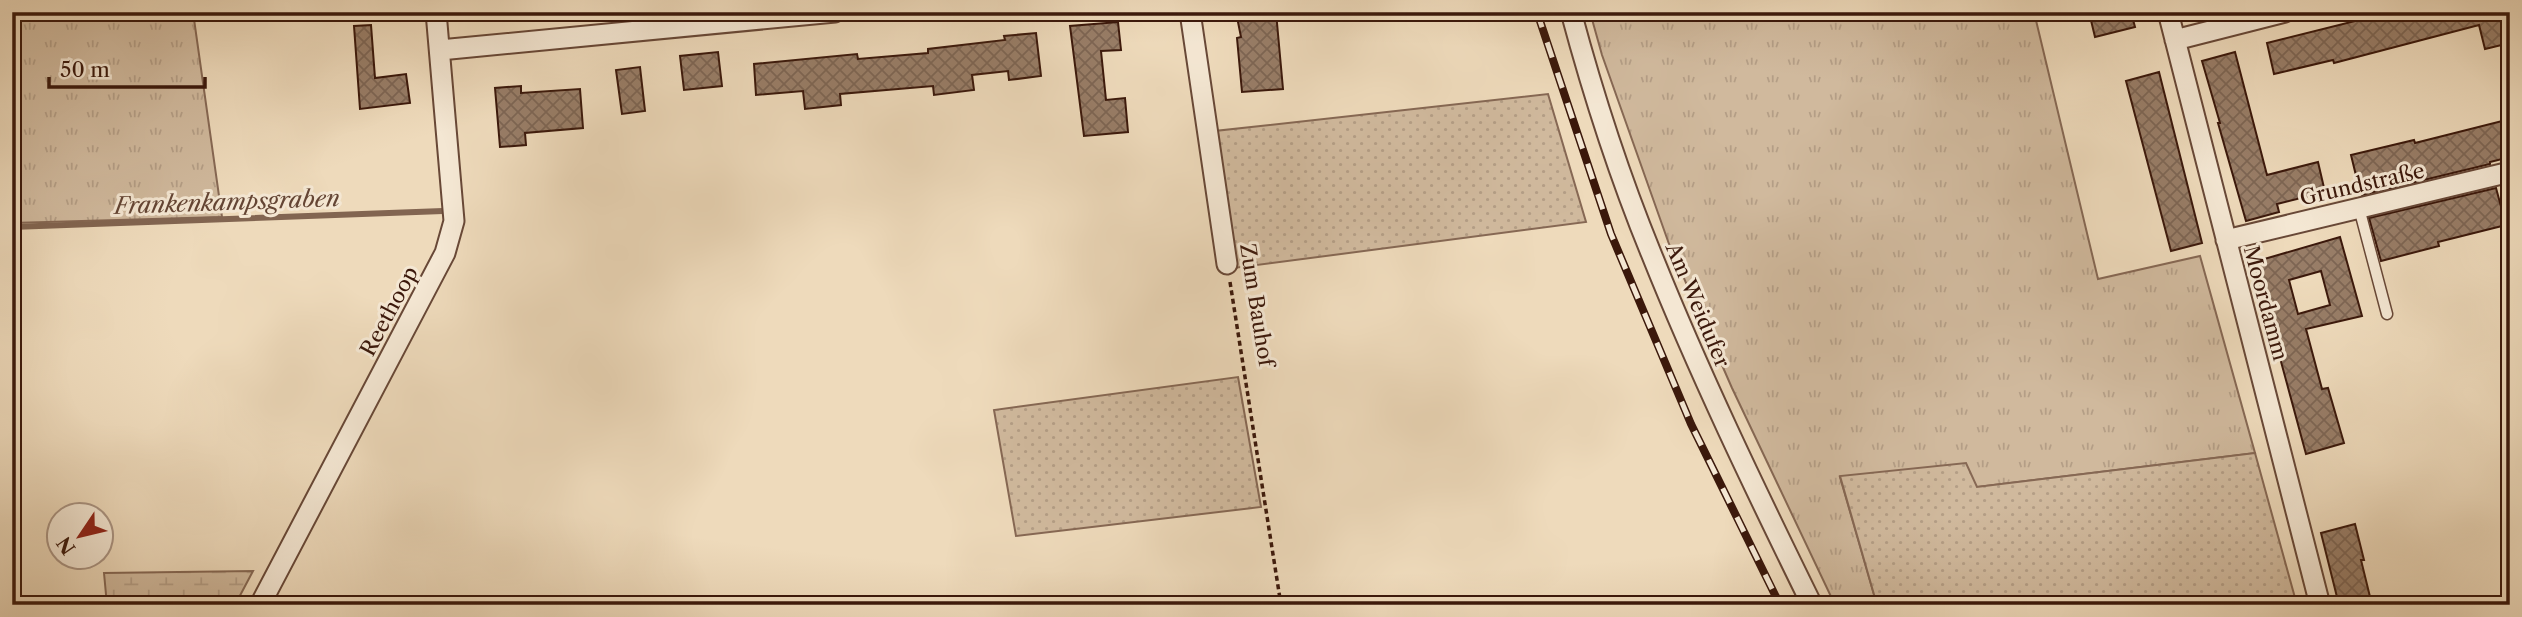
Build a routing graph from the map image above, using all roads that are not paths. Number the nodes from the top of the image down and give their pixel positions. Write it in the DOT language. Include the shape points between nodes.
graph roads {
  1 [pos="436,12"];
  2 [pos="835,12"];
  3 [pos="1190,12"];
  4 [pos="1571,12"];
  5 [pos="2168,12"];
  6 [pos="2285,12"];
  7 [pos="724,18"];
  8 [pos="2175,40"];
  9 [pos="440,50"];
  10 [pos="2510,172"];
  11 [pos="2360,208"];
  12 [pos="2226,240"];
  13 [pos="1227,264"];
  14 [pos="2387,314"];
  15 [pos="260,605"];
  16 [pos="1812,605"];
  17 [pos="2320,605"];
  1 -- 9 [label="street, Reethoop"];
  2 -- 7 [label="street"];
  3 -- 13 [label="street, Zum Bauhof"];
  4 -- 16 [label="street, Am Weidufer" via="1650,252 1727,431"];
  5 -- 8 [label="street, Moordamm"];
  6 -- 8 [label="street"];
  7 -- 9 [label="street"];
  8 -- 12 [label="street, Moordamm"];
  9 -- 15 [label="street, Reethoop" via="454,221 445,253"];
  10 -- 11 [label="street, Grundstraße"];
  11 -- 12 [label="street, Grundstraße"];
  11 -- 14 [label="lane"];
  12 -- 17 [label="street, Moordamm"];
}
